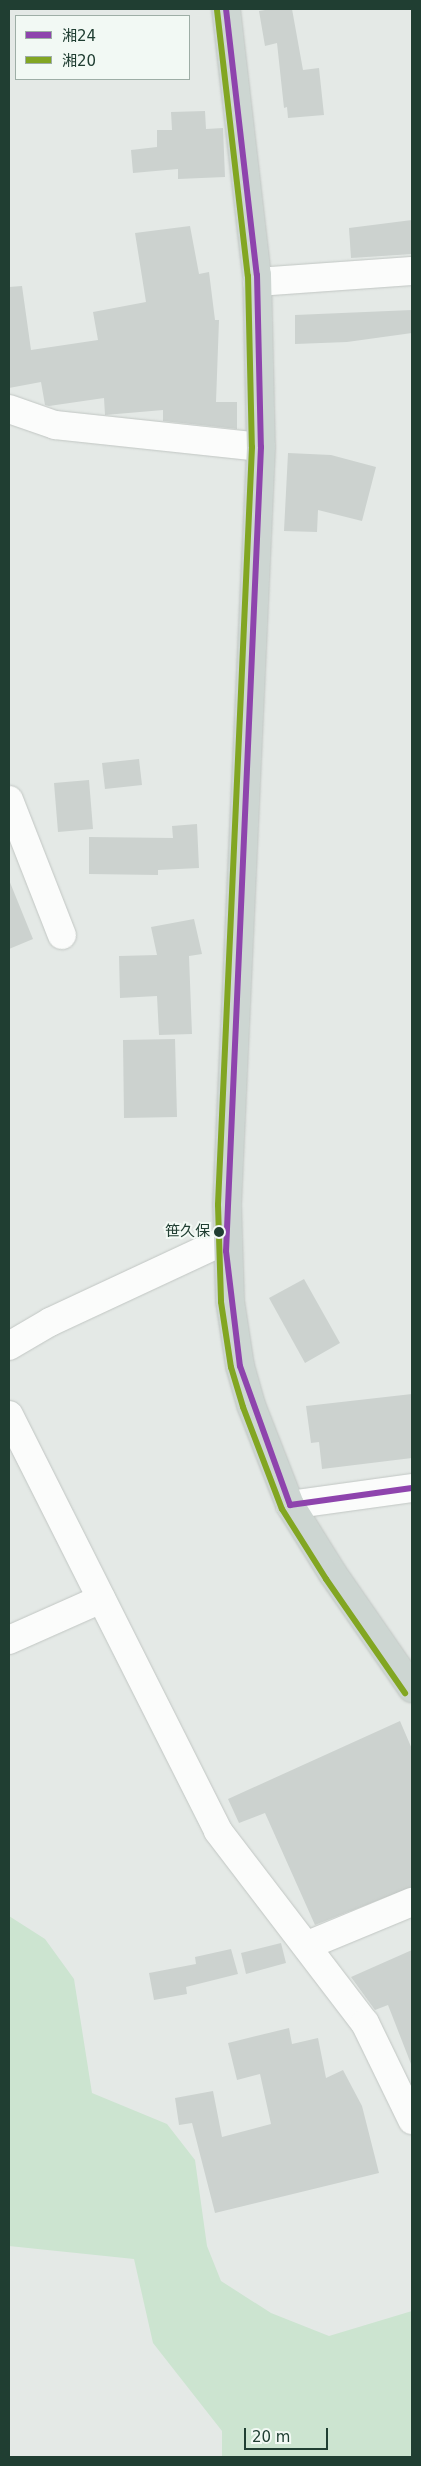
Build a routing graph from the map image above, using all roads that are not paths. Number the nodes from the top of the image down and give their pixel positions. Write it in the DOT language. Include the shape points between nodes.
graph roads {
  1 [pos="226,9"];
  2 [pos="412,271"];
  3 [pos="257,282"];
  4 [pos="9,409"];
  5 [pos="261,447"];
  6 [pos="9,800"];
  7 [pos="62,934"];
  8 [pos="226,1240"];
  9 [pos="9,1346"];
  10 [pos="9,1416"];
  11 [pos="412,1488"];
  12 [pos="290,1505"];
  13 [pos="101,1599"];
  14 [pos="9,1640"];
  15 [pos="412,1688"];
  16 [pos="412,1902"];
  17 [pos="308,1945"];
  18 [pos="412,2120"];
  1 -- 3 [label="main road" via="247,166"];
  2 -- 3 [label="street"];
  3 -- 5 [label="main road"];
  4 -- 5 [label="street" via="55,426"];
  5 -- 8 [label="main road"];
  6 -- 7 [label="street"];
  8 -- 9 [label="street" via="59,1317"];
  8 -- 12 [label="main road" via="240,1366"];
  10 -- 13 [label="street"];
  11 -- 12 [label="street"];
  12 -- 15 [label="main road"];
  13 -- 14 [label="street"];
  13 -- 17 [label="street" via="218,1831"];
  16 -- 17 [label="street"];
  17 -- 18 [label="street" via="365,2022"];
}
